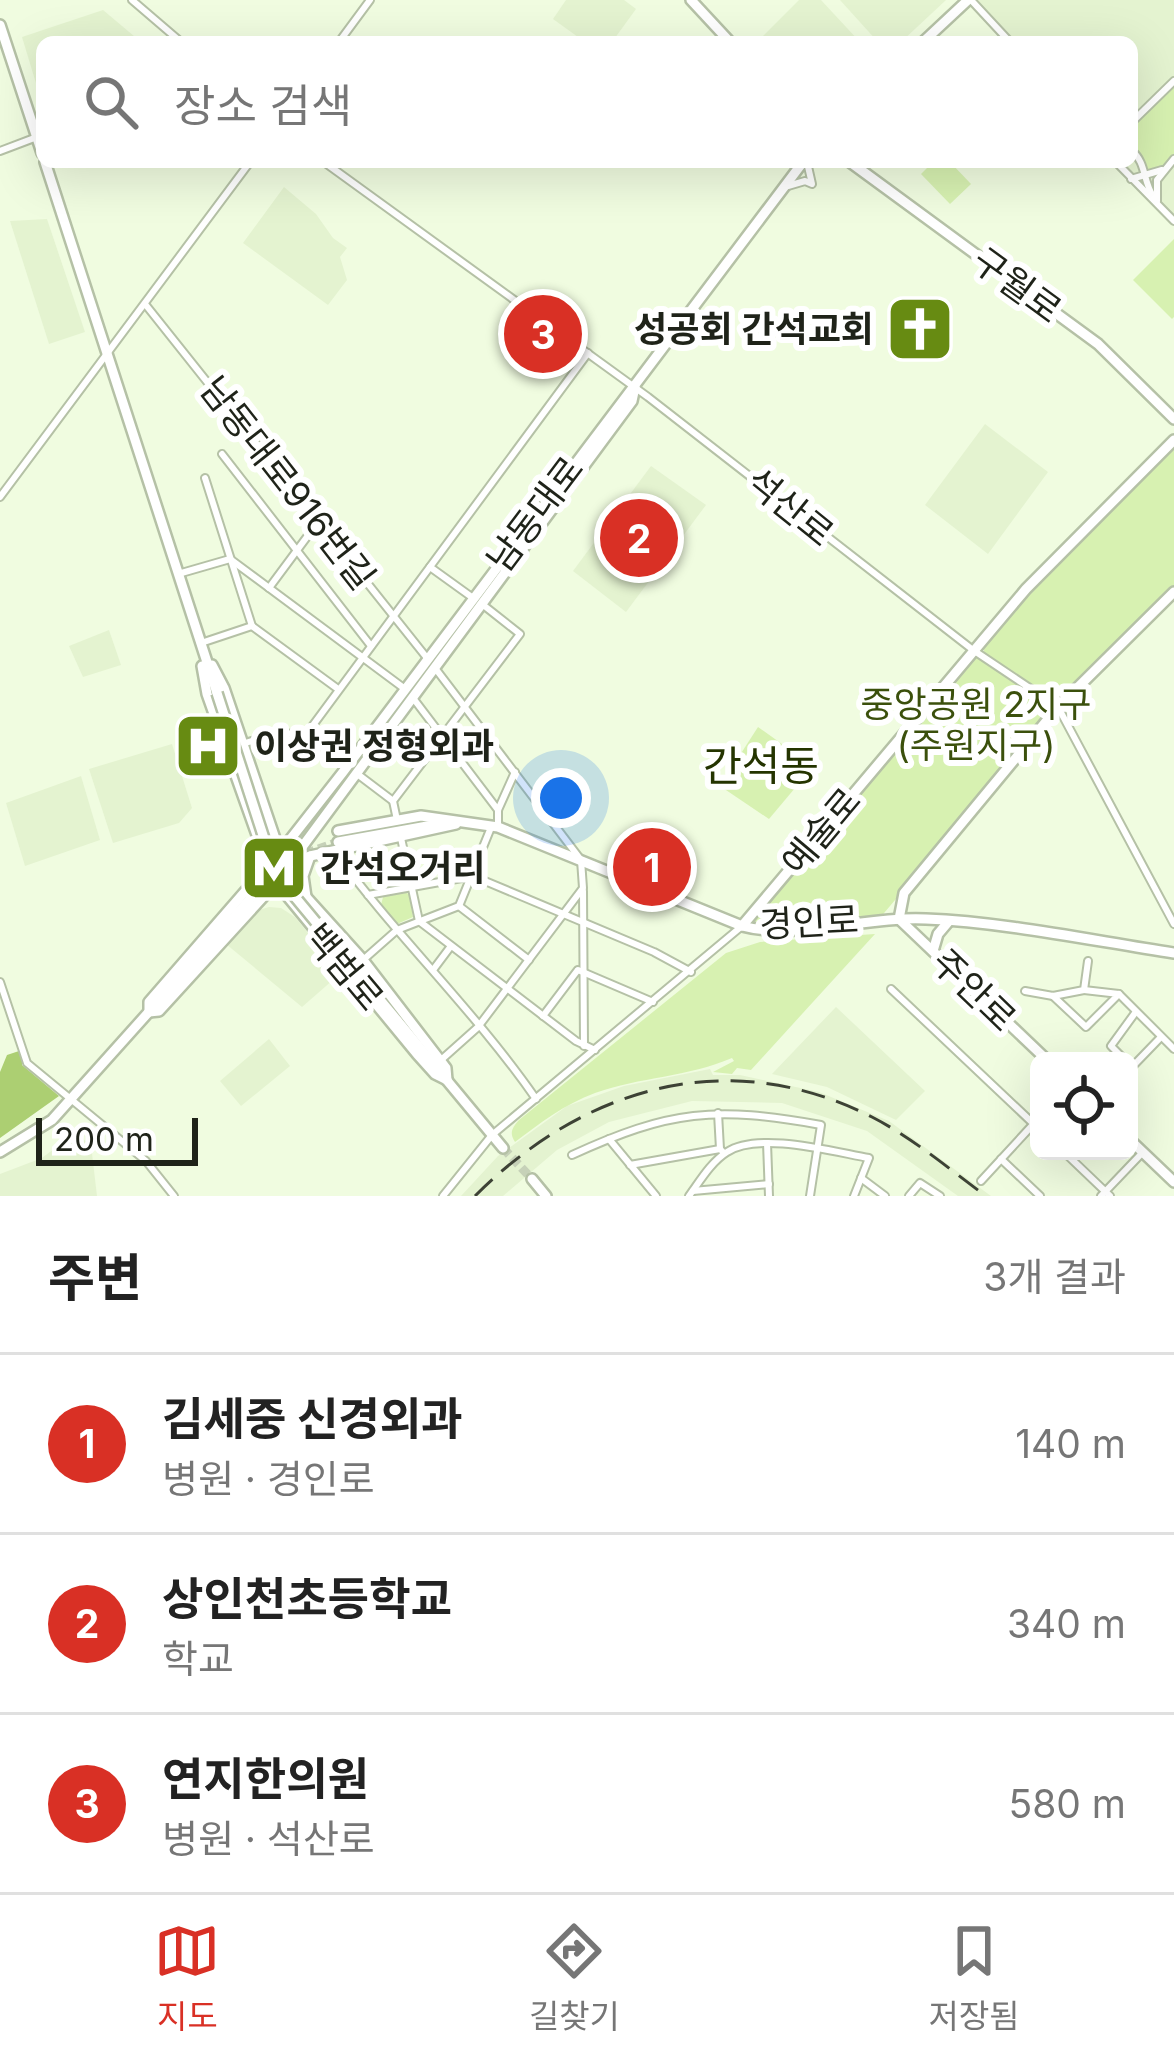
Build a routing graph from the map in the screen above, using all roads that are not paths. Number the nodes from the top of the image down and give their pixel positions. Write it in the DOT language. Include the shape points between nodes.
graph roads {
  1 [pos="132,0"];
  2 [pos="370,0"];
  3 [pos="692,0"];
  4 [pos="969,0"];
  5 [pos="0,25"];
  6 [pos="175,36"];
  7 [pos="343,36"];
  8 [pos="725,36"];
  9 [pos="930,36"];
  10 [pos="1004,36"];
  11 [pos="1174,81"];
  12 [pos="1138,116"];
  13 [pos="36,134"];
  14 [pos="36,137"];
  15 [pos="0,151"];
  16 [pos="1138,158"];
  17 [pos="1174,159"];
  18 [pos="47,168"];
  19 [pos="246,168"];
  20 [pos="332,168"];
  21 [pos="800,168"];
  22 [pos="807,168"];
  23 [pos="858,168"];
  24 [pos="1121,168"];
  25 [pos="1165,169"];
  26 [pos="1144,177"];
  27 [pos="1131,179"];
  28 [pos="784,187"];
  29 [pos="1158,204"];
  30 [pos="1174,221"];
  31 [pos="145,304"];
  32 [pos="107,353"];
  33 [pos="588,353"];
  34 [pos="635,387"];
  35 [pos="1174,418"];
  36 [pos="1174,440"];
  37 [pos="222,454"];
  38 [pos="205,478"];
  39 [pos="0,497"];
  40 [pos="318,522"];
  41 [pos="297,551"];
  42 [pos="230,559"];
  43 [pos="430,566"];
  44 [pos="178,574"];
  45 [pos="269,588"];
  46 [pos="1174,592"];
  47 [pos="477,601"];
  48 [pos="393,616"];
  49 [pos="252,626"];
  50 [pos="199,638"];
  51 [pos="370,646"];
  52 [pos="973,650"];
  53 [pos="362,657"];
  54 [pos="431,663"];
  55 [pos="338,689"];
  56 [pos="408,693"];
  57 [pos="465,707"];
  58 [pos="1058,707"];
  59 [pos="305,736"];
  60 [pos="443,736"];
  61 [pos="242,744"];
  62 [pos="351,769"];
  63 [pos="515,772"];
  64 [pos="393,801"];
  65 [pos="498,809"];
  66 [pos="326,811"];
  67 [pos="397,820"];
  68 [pos="461,822"];
  69 [pos="495,826"];
  70 [pos="270,832"];
  71 [pos="297,832"];
  72 [pos="401,838"];
  73 [pos="256,841"];
  74 [pos="338,843"];
  75 [pos="277,854"];
  76 [pos="310,856"];
  77 [pos="581,860"];
  78 [pos="267,865"];
  79 [pos="284,870"];
  80 [pos="471,875"];
  81 [pos="251,877"];
  82 [pos="276,882"];
  83 [pos="412,886"];
  84 [pos="583,888"];
  85 [pos="368,895"];
  86 [pos="253,899"];
  87 [pos="290,900"];
  88 [pos="307,902"];
  89 [pos="459,906"];
  90 [pos="564,913"];
  91 [pos="899,919"];
  92 [pos="418,921"];
  93 [pos="583,921"];
  94 [pos="949,921"];
  95 [pos="1174,924"];
  96 [pos="742,926"];
  97 [pos="397,930"];
  98 [pos="451,946"];
  99 [pos="933,951"];
  100 [pos="1174,953"];
  101 [pos="363,960"];
  102 [pos="529,960"];
  103 [pos="1088,962"];
  104 [pos="581,968"];
  105 [pos="433,970"];
  106 [pos="692,971"];
  107 [pos="0,982"];
  108 [pos="508,989"];
  109 [pos="892,989"];
  110 [pos="1084,990"];
  111 [pos="1025,991"];
  112 [pos="1119,994"];
  113 [pos="1052,995"];
  114 [pos="653,1002"];
  115 [pos="1135,1013"];
  116 [pos="543,1016"];
  117 [pos="478,1028"];
  118 [pos="1161,1037"];
  119 [pos="584,1045"];
  120 [pos="1174,1048"];
  121 [pos="595,1050"];
  122 [pos="1039,1052"];
  123 [pos="1117,1052"];
  124 [pos="585,1058"];
  125 [pos="440,1060"];
  126 [pos="1138,1061"];
  127 [pos="447,1080"];
  128 [pos="73,1099"];
  129 [pos="536,1099"];
  130 [pos="718,1113"];
  131 [pos="1030,1117"];
  132 [pos="1030,1131"];
  133 [pos="492,1135"];
  134 [pos="609,1138"];
  135 [pos="767,1143"];
  136 [pos="503,1148"];
  137 [pos="1138,1148"];
  138 [pos="818,1149"];
  139 [pos="722,1151"];
  140 [pos="0,1152"];
  141 [pos="1142,1152"];
  142 [pos="572,1155"];
  143 [pos="1001,1159"];
  144 [pos="1072,1160"];
  145 [pos="630,1165"];
  146 [pos="861,1178"];
  147 [pos="532,1179"];
  148 [pos="981,1181"];
  149 [pos="1174,1182"];
  150 [pos="769,1184"];
  151 [pos="691,1193"];
  152 [pos="1105,1195"];
  153 [pos="174,1196"];
  154 [pos="443,1196"];
  155 [pos="546,1196"];
  156 [pos="656,1196"];
  157 [pos="769,1196"];
  158 [pos="810,1196"];
  159 [pos="854,1196"];
  160 [pos="885,1196"];
  161 [pos="909,1196"];
  162 [pos="940,1196"];
  163 [pos="1040,1196"];
  1 -- 6 [label="street"];
  2 -- 7 [label="street"];
  3 -- 8 [label="main road"];
  4 -- 9 [label="main road"];
  4 -- 10 [label="street"];
  5 -- 13 [label="main road"];
  11 -- 12 [label="street"];
  14 -- 15 [label="street"];
  16 -- 26 [label="street"];
  17 -- 25 [label="street"];
  18 -- 32 [label="main road, 백범로"];
  19 -- 31 [label="street"];
  20 -- 33 [label="street, 석산로"];
  21 -- 28 [label="main road"];
  22 -- 28 [label="street" via="812,184"];
  23 -- 35 [label="main road, 구월로" via="1098,344"];
  24 -- 27 [label="street"];
  25 -- 26 [label="street"];
  25 -- 29 [label="street"];
  26 -- 27 [label="street"];
  26 -- 29 [label="street"];
  27 -- 29 [label="street"];
  28 -- 34 [label="main road"];
  29 -- 30 [label="street"];
  31 -- 32 [label="street"];
  31 -- 40 [label="street, 남동대로916번길"];
  32 -- 39 [label="street"];
  32 -- 44 [label="main road, 백범로"];
  33 -- 34 [label="street, 석산로"];
  33 -- 43 [label="street"];
  34 -- 47 [label="main road"];
  34 -- 52 [label="street, 석산로"];
  36 -- 52 [label="main road, 예술로"];
  37 -- 41 [label="street"];
  38 -- 42 [label="street"];
  40 -- 41 [label="street"];
  40 -- 48 [label="street, 남동대로916번길"];
  41 -- 45 [label="street"];
  41 -- 51 [label="street"];
  42 -- 44 [label="street"];
  42 -- 45 [label="street"];
  42 -- 49 [label="street"];
  43 -- 47 [label="street"];
  43 -- 48 [label="street"];
  44 -- 50 [label="main road, 백범로"];
  45 -- 53 [label="street"];
  46 -- 58 [label="main road"];
  47 -- 54 [label="main road"];
  47 -- 57 [label="street" via="520,634"];
  48 -- 51 [label="street"];
  48 -- 54 [label="street, 남동대로916번길"];
  49 -- 50 [label="street"];
  49 -- 55 [label="street"];
  50 -- 61 [label="main road, 백범로"];
  50 -- 73 [label="main road, 백범로" via="207,694"];
  50 -- 127 [label="main road, 백범로, bridge" via="271,860"];
  51 -- 53 [label="street"];
  52 -- 58 [label="street, 석산로"];
  52 -- 96 [label="main road, 예술로"];
  53 -- 55 [label="street"];
  53 -- 56 [label="street"];
  54 -- 56 [label="main road"];
  54 -- 57 [label="street, 남동대로916번길"];
  55 -- 59 [label="street"];
  56 -- 60 [label="street"];
  56 -- 62 [label="main road"];
  57 -- 60 [label="street"];
  57 -- 63 [label="street, 남동대로916번길"];
  58 -- 91 [label="main road" via="904,893"];
  58 -- 95 [label="street, 석산로"];
  59 -- 61 [label="street" via="287,730"];
  59 -- 62 [label="street"];
  60 -- 64 [label="street"];
  60 -- 65 [label="street"];
  61 -- 70 [label="main road, 백범로"];
  62 -- 64 [label="street"];
  62 -- 66 [label="main road"];
  62 -- 71 [label="main road"];
  63 -- 65 [label="street"];
  63 -- 77 [label="street, 남동대로916번길"];
  64 -- 67 [label="street"];
  65 -- 69 [label="street"];
  66 -- 74 [label="main road"];
  66 -- 79 [label="main road"];
  67 -- 68 [label="main road, 경인로"];
  67 -- 74 [label="main road, 경인로"];
  68 -- 69 [label="main road, 경인로"];
  68 -- 72 [label="main road, 경인로"];
  68 -- 74 [label="main road, 경인로"];
  69 -- 77 [label="main road, 경인로"];
  69 -- 80 [label="street"];
  70 -- 71 [label="main road"];
  70 -- 75 [label="main road, 백범로"];
  71 -- 75 [label="main road"];
  72 -- 74 [label="main road, 경인로"];
  72 -- 83 [label="street"];
  73 -- 78 [label="main road, 백범로"];
  73 -- 81 [label="main road"];
  74 -- 76 [label="main road, 경인로"];
  74 -- 85 [label="street"];
  75 -- 78 [label="main road"];
  75 -- 79 [label="main road, 백범로"];
  76 -- 79 [label="main road, 경인로"];
  76 -- 88 [label="main road"];
  77 -- 84 [label="street"];
  77 -- 96 [label="main road, 경인로"];
  78 -- 81 [label="main road"];
  78 -- 82 [label="main road, 백범로"];
  79 -- 82 [label="main road"];
  79 -- 88 [label="main road, 백범로"];
  80 -- 83 [label="street"];
  80 -- 89 [label="street"];
  80 -- 90 [label="street"];
  81 -- 86 [label="main road"];
  82 -- 86 [label="main road"];
  82 -- 87 [label="main road, 백범로"];
  83 -- 85 [label="street"];
  83 -- 92 [label="street"];
  84 -- 90 [label="street"];
  84 -- 93 [label="street"];
  85 -- 97 [label="street"];
  86 -- 87 [label="main road"];
  86 -- 128 [label="main road"];
  87 -- 127 [label="main road, 백범로" via="416,1054"];
  88 -- 101 [label="main road, 백범로"];
  89 -- 92 [label="street"];
  89 -- 102 [label="street"];
  90 -- 93 [label="street"];
  90 -- 102 [label="street"];
  91 -- 94 [label="main road, 경인로"];
  91 -- 96 [label="main road, 경인로"];
  91 -- 99 [label="main road, 주안로"];
  92 -- 97 [label="street"];
  92 -- 98 [label="street"];
  93 -- 104 [label="street"];
  93 -- 106 [label="street"];
  94 -- 99 [label="main road"];
  94 -- 100 [label="main road, 경인로"];
  96 -- 106 [label="street, 예술로"];
  97 -- 101 [label="street"];
  97 -- 105 [label="street"];
  98 -- 105 [label="street"];
  98 -- 108 [label="street"];
  99 -- 122 [label="main road, 주안로"];
  101 -- 125 [label="main road, 백범로"];
  102 -- 108 [label="street"];
  103 -- 110 [label="street"];
  104 -- 114 [label="street"];
  104 -- 116 [label="street"];
  104 -- 119 [label="street"];
  105 -- 117 [label="street"];
  106 -- 114 [label="street, 예술로"];
  107 -- 128 [label="street" via="26,1061"];
  108 -- 116 [label="street"];
  108 -- 117 [label="street"];
  109 -- 131 [label="street"];
  110 -- 112 [label="street"];
  110 -- 113 [label="street"];
  111 -- 113 [label="street"];
  112 -- 113 [label="street" via="1086,1027"];
  112 -- 115 [label="street"];
  114 -- 121 [label="street, 예술로"];
  115 -- 118 [label="street"];
  115 -- 123 [label="street" via="1111,1046"];
  116 -- 119 [label="street"];
  117 -- 125 [label="street"];
  117 -- 129 [label="street"];
  118 -- 120 [label="street"];
  118 -- 126 [label="street"];
  119 -- 121 [label="street"];
  119 -- 124 [label="street"];
  121 -- 124 [label="street, 예술로"];
  124 -- 129 [label="street, 예술로"];
  125 -- 127 [label="main road, 백범로"];
  127 -- 133 [label="main road, 백범로"];
  128 -- 140 [label="main road"];
  128 -- 153 [label="street"];
  129 -- 133 [label="street, 예술로"];
  130 -- 134 [label="street"];
  130 -- 138 [label="street" via="821,1125"];
  130 -- 139 [label="street"];
  132 -- 143 [label="street"];
  133 -- 136 [label="main road, 백범로"];
  133 -- 154 [label="street, 예술로"];
  134 -- 142 [label="street"];
  134 -- 145 [label="street"];
  135 -- 138 [label="street"];
  135 -- 139 [label="street"];
  135 -- 150 [label="street"];
  137 -- 141 [label="main road"];
  138 -- 146 [label="street" via="869,1158"];
  138 -- 158 [label="street"];
  139 -- 145 [label="street"];
  139 -- 151 [label="street"];
  141 -- 149 [label="main road"];
  141 -- 152 [label="street"];
  143 -- 148 [label="street"];
  143 -- 163 [label="street"];
  144 -- 152 [label="street"];
  145 -- 156 [label="street"];
  146 -- 159 [label="street"];
  146 -- 160 [label="street"];
  147 -- 155 [label="main road"];
  150 -- 151 [label="street"];
  150 -- 157 [label="street"];
  161 -- 162 [label="street" via="923,1183"];
}
